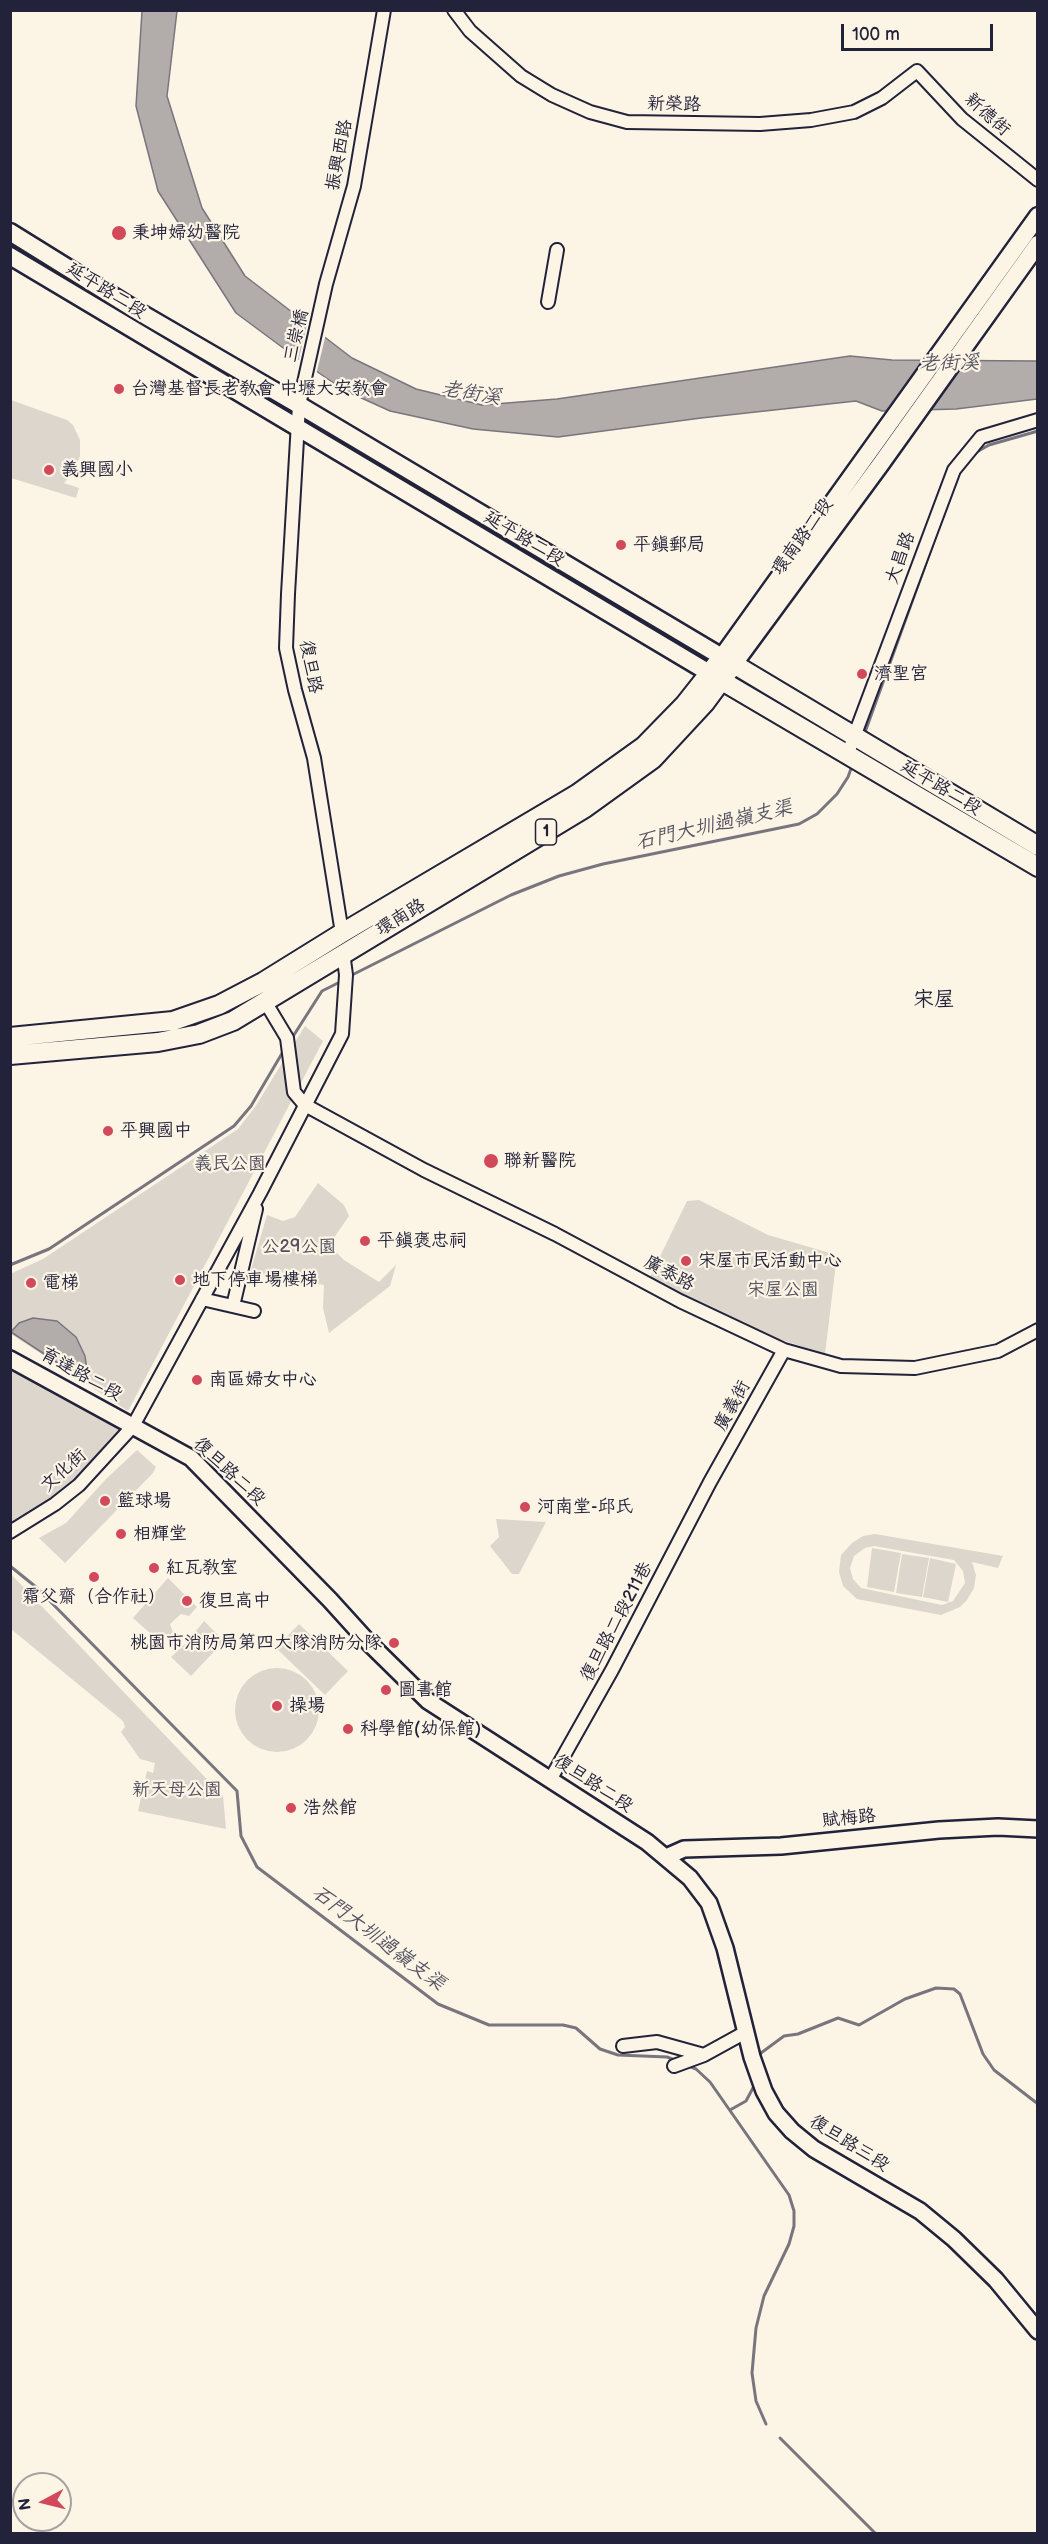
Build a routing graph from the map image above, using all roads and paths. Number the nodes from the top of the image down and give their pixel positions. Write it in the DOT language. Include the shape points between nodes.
graph roads {
  1 [pos="384,10"];
  2 [pos="454,10"];
  3 [pos="917,70"];
  4 [pos="1038,180"];
  5 [pos="1038,216"];
  6 [pos="10,232"];
  7 [pos="1038,244"];
  8 [pos="557,250"];
  9 [pos="10,256"];
  10 [pos="548,302"];
  11 [pos="323,304"];
  12 [pos="299,405"];
  13 [pos="1038,420"];
  14 [pos="296,427"];
  15 [pos="896,430"];
  16 [pos="728,661"];
  17 [pos="716,677"];
  18 [pos="856,736"];
  19 [pos="848,753"];
  20 [pos="1038,846"];
  21 [pos="1038,867"];
  22 [pos="342,933"];
  23 [pos="343,952"];
  24 [pos="266,1003"];
  25 [pos="10,1037"];
  26 [pos="10,1055"];
  27 [pos="305,1105"];
  28 [pos="260,1193"];
  29 [pos="202,1299"];
  30 [pos="233,1306"];
  31 [pos="254,1311"];
  32 [pos="1038,1330"];
  33 [pos="784,1350"];
  34 [pos="10,1359"];
  35 [pos="133,1426"];
  36 [pos="712,1479"];
  37 [pos="10,1532"];
  38 [pos="550,1780"];
  39 [pos="1038,1829"];
  40 [pos="666,1857"];
  41 [pos="709,1903"];
  42 [pos="744,2033"];
  43 [pos="623,2046"];
  44 [pos="704,2055"];
  45 [pos="675,2066"];
  46 [pos="1038,2331"];
  1 -- 11 [label="street, 振興西路" via="354,186"];
  2 -- 3 [label="street, 新榮路" via="470,31 520,76 590,112 627,122 760,124 811,120 854,112 882,98"];
  3 -- 4 [label="street, 新德街" via="962,119"];
  5 -- 15 [label="main road" via="962,322"];
  6 -- 12 [label="main road, 延平路二段"];
  7 -- 15 [label="main road"];
  8 -- 10 [label="street"];
  9 -- 14 [label="main road, 延平路二段"];
  11 -- 12 [label="street, 三崇橋"];
  12 -- 14 [label="street, 復旦路"];
  12 -- 16 [label="main road, 延平路二段"];
  13 -- 18 [label="street, 大昌路" via="981,437 954,470"];
  14 -- 17 [label="main road, 延平路二段"];
  14 -- 22 [label="street, 復旦路" via="286,648 314,758"];
  15 -- 16 [label="main road, 環南路二段"];
  16 -- 17 [label="main road, 環南路 / 1"];
  16 -- 18 [label="main road, 延平路二段"];
  17 -- 19 [label="main road, 延平路二段"];
  17 -- 22 [label="main road, 環南路 / 1" via="644,746 577,794"];
  17 -- 23 [label="main road, 環南路 / 1" via="705,703 654,759 585,808"];
  18 -- 19 [label="street, 大昌路"];
  18 -- 20 [label="main road, 延平路二段"];
  19 -- 21 [label="main road, 延平路二段"];
  22 -- 23 [label="street"];
  22 -- 25 [label="main road, 環南路 / 1" via="262,982 199,1013 172,1021"];
  23 -- 24 [label="main road, 環南路 / 1"];
  23 -- 27 [label="street" via="346,975 342,1034"];
  24 -- 26 [label="main road, 環南路 / 1" via="199,1034 158,1042"];
  24 -- 27 [label="street" via="287,1038 294,1092"];
  27 -- 28 [label="street"];
  27 -- 33 [label="street, 廣泰路" via="680,1301"];
  28 -- 29 [label="street"];
  28 -- 30 [label="street"];
  29 -- 30 [label="street"];
  29 -- 35 [label="street"];
  30 -- 31 [label="street"];
  32 -- 33 [label="street, 廣泰路" via="998,1351 915,1368 841,1366"];
  33 -- 36 [label="street, 廣義街"];
  34 -- 35 [label="street, 育達路二段"];
  35 -- 37 [label="street, 文化街" via="79,1485"];
  35 -- 38 [label="street, 復旦路二段" via="191,1458 428,1701"];
  36 -- 38 [label="street, 復旦路二段211巷"];
  38 -- 40 [label="street, 復旦路二段"];
  39 -- 40 [label="street, 賦梅路" via="939,1830 781,1846 684,1849"];
  40 -- 41 [label="street, 復旦路二段" via="690,1878"];
  41 -- 42 [label="street, 復旦路三段" via="725,1948"];
  42 -- 44 [label="street"];
  42 -- 46 [label="street, 復旦路三段" via="764,2091 792,2131 814,2149 920,2211 946,2232 996,2280"];
  43 -- 44 [label="street" via="657,2042"];
  44 -- 45 [label="street"];
}
